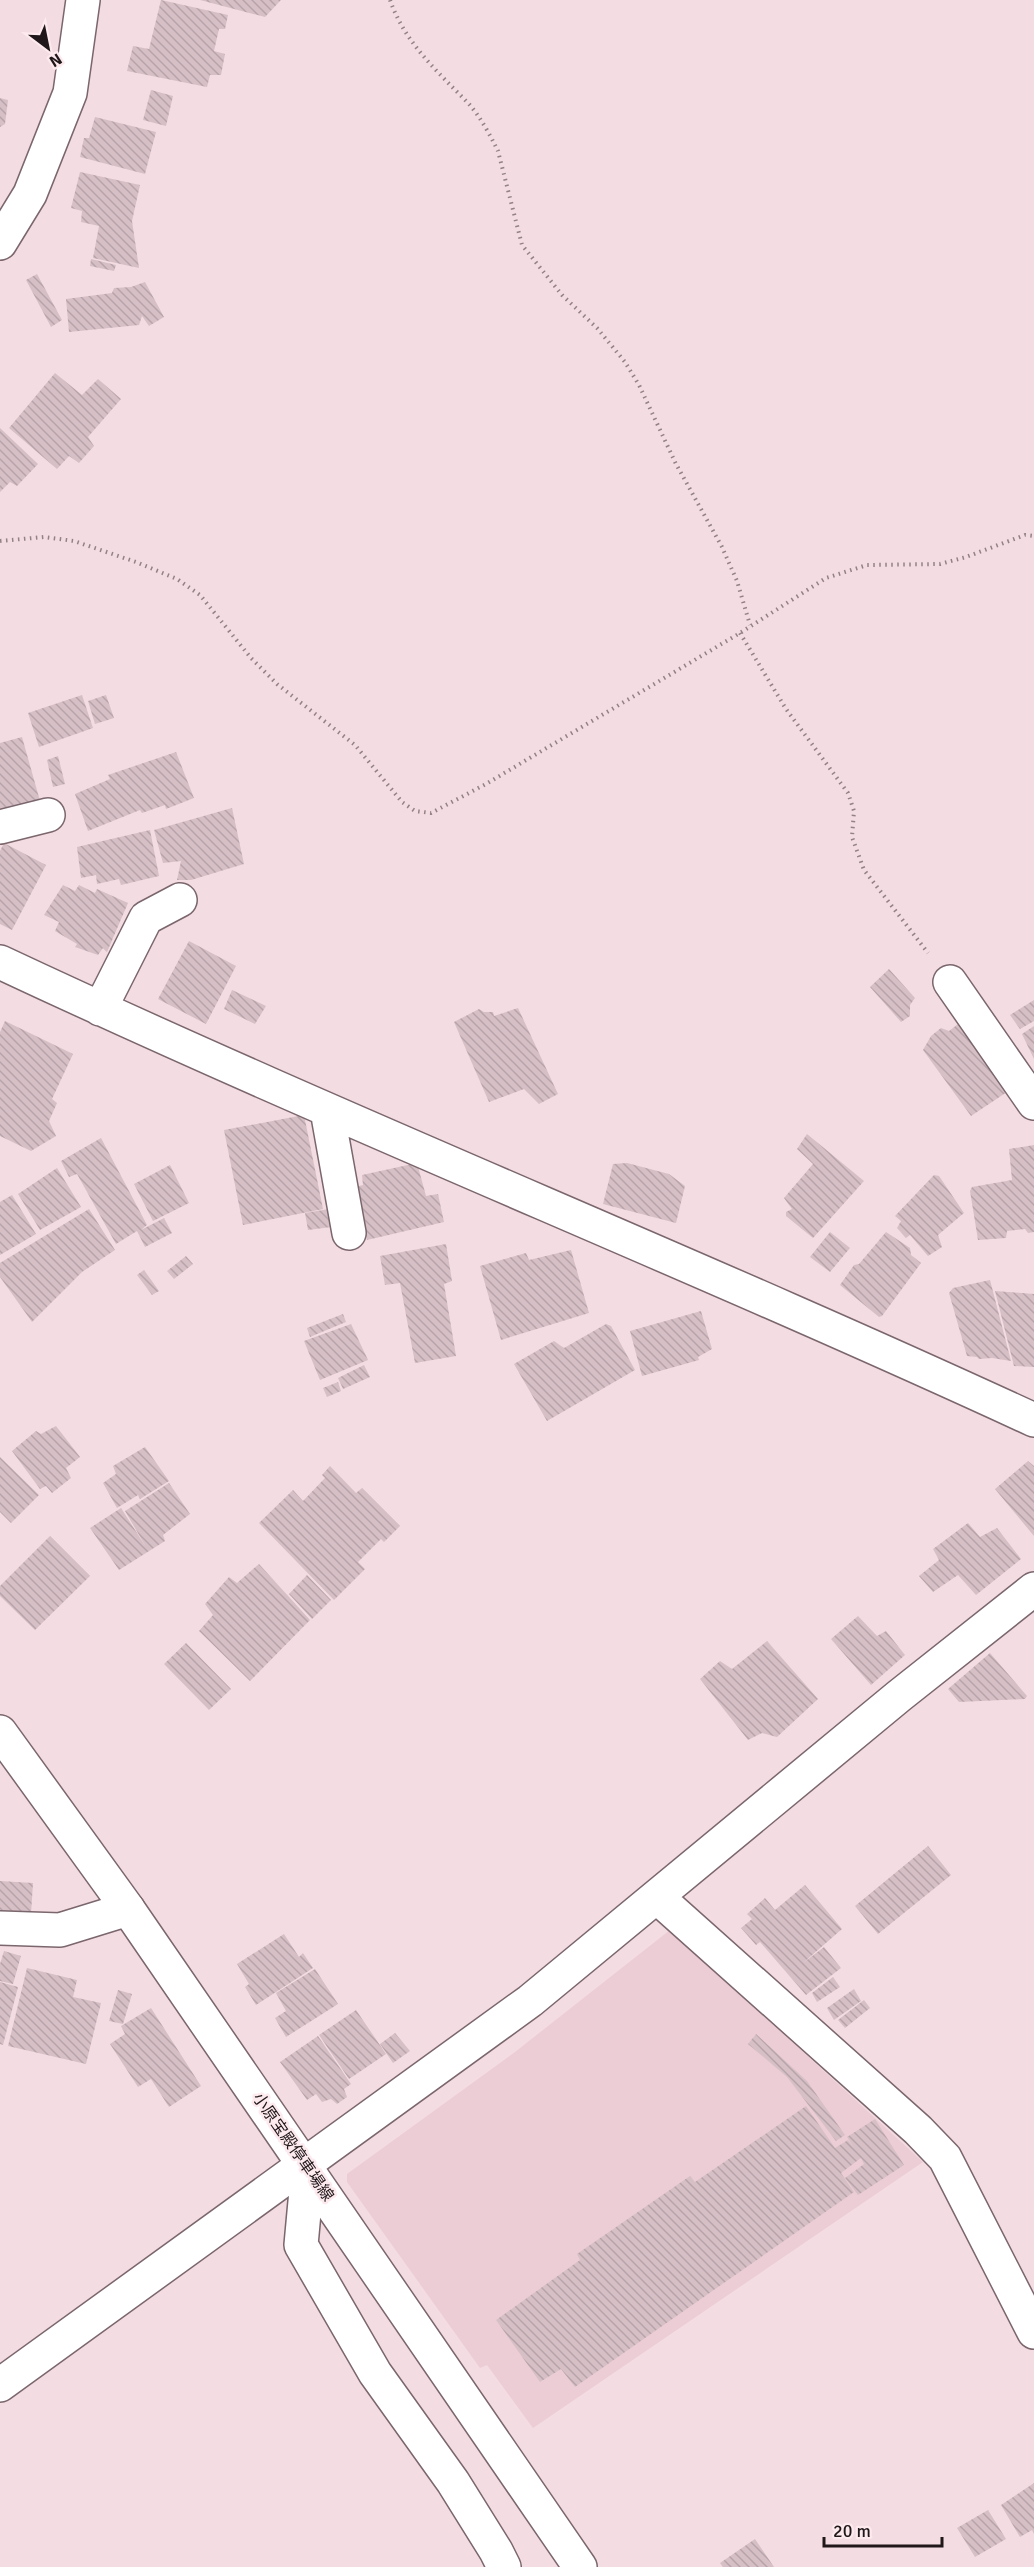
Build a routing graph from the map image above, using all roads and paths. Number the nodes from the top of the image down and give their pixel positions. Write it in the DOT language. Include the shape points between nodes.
graph roads {
  1 [pos="83,0"];
  2 [pos="390,0"];
  3 [pos="0,243"];
  4 [pos="1034,536"];
  5 [pos="0,541"];
  6 [pos="750,625"];
  7 [pos="740,633"];
  8 [pos="48,815"];
  9 [pos="0,827"];
  10 [pos="180,900"];
  11 [pos="0,962"];
  12 [pos="950,982"];
  13 [pos="100,1009"];
  14 [pos="1034,1102"];
  15 [pos="327,1110"];
  16 [pos="348,1233"];
  17 [pos="1034,1419"];
  18 [pos="1034,1588"];
  19 [pos="0,1732"];
  20 [pos="657,1897"];
  21 [pos="128,1909"];
  22 [pos="0,1928"];
  23 [pos="307,2167"];
  24 [pos="1034,2332"];
  25 [pos="0,2385"];
  26 [pos="504,2567"];
  27 [pos="580,2567"];
  1 -- 3 [label="street" via="70,93 30,194"];
  2 -- 6 [label="path" via="404,32 469,105 493,141 522,245 562,295 611,343 635,377 722,547"];
  4 -- 6 [label="path" via="1024,535 940,564 867,565 825,578"];
  5 -- 7 [label="path" via="44,537 74,541 177,579 200,595 277,684 355,746 402,802 415,811 431,813"];
  6 -- 7 [label="path"];
  7 -- 12 [label="path" via="786,709 848,793 854,811 852,837 864,870"];
  8 -- 9 [label="street"];
  10 -- 13 [label="street" via="146,918"];
  11 -- 13 [label="street"];
  12 -- 14 [label="street"];
  13 -- 15 [label="street"];
  15 -- 16 [label="street"];
  15 -- 17 [label="street"];
  18 -- 20 [label="street"];
  19 -- 21 [label="street, 小原宝殿停車場線"];
  20 -- 23 [label="street" via="530,2001"];
  20 -- 24 [label="street" via="945,2158"];
  21 -- 22 [label="street" via="60,1930"];
  21 -- 23 [label="street, 小原宝殿停車場線"];
  23 -- 25 [label="street"];
  23 -- 26 [label="street" via="301,2245 375,2373 453,2482"];
  23 -- 27 [label="street, 小原宝殿停車場線"];
}
